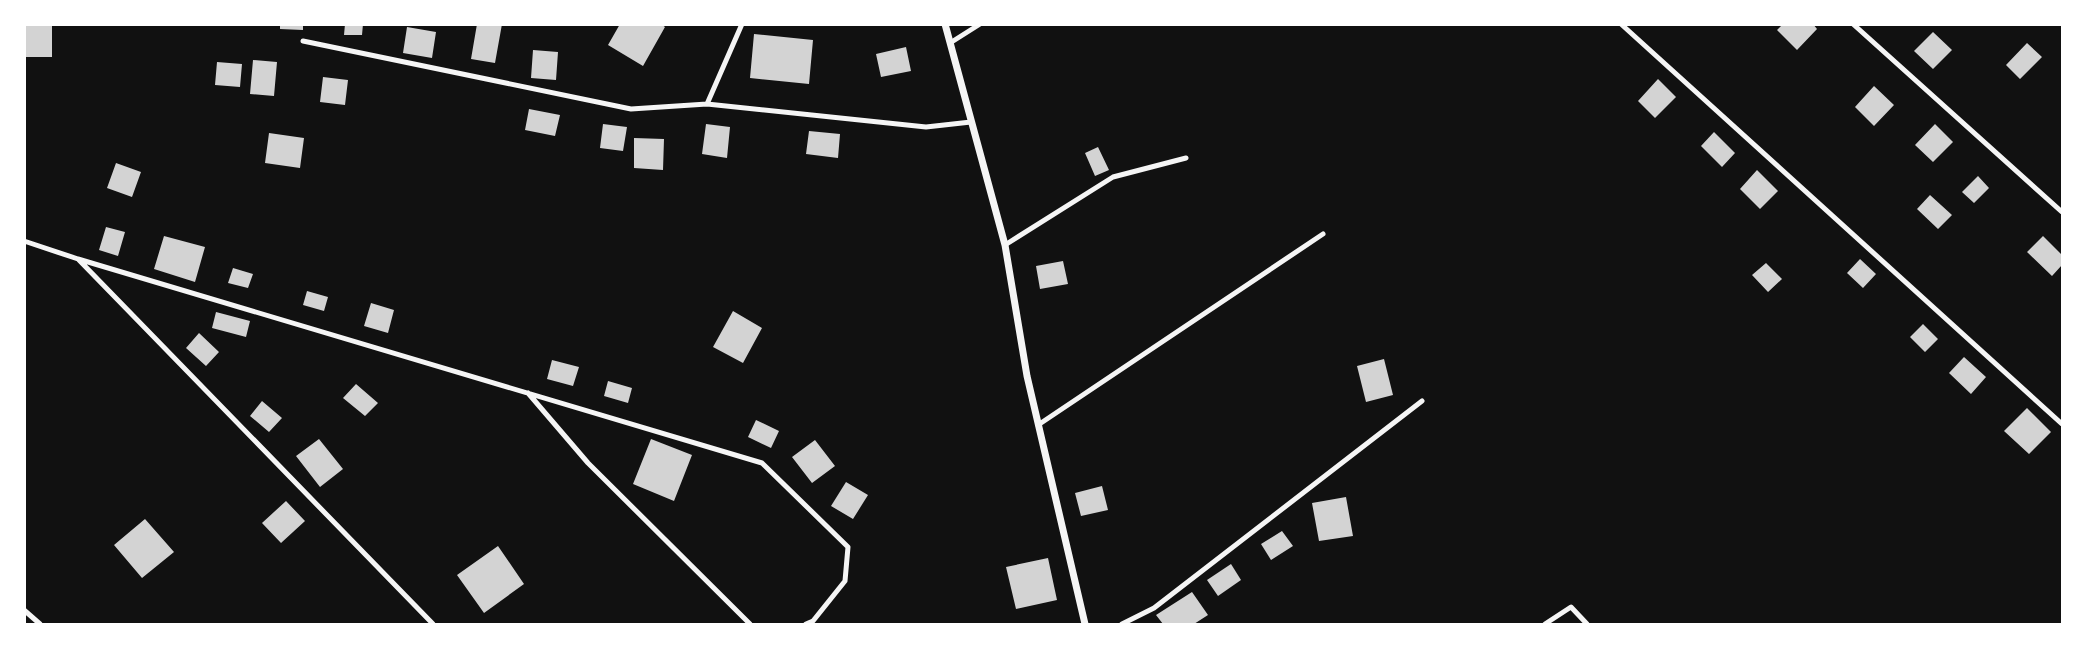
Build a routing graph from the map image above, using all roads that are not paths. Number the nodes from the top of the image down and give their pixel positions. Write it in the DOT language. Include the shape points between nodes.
graph roads {
  1 [pos="742,24"];
  2 [pos="945,24"];
  3 [pos="980,24"];
  4 [pos="1621,24"];
  5 [pos="1853,24"];
  6 [pos="303,41"];
  7 [pos="950,43"];
  8 [pos="707,104"];
  9 [pos="971,122"];
  10 [pos="1186,158"];
  11 [pos="2063,212"];
  12 [pos="1323,234"];
  13 [pos="24,241"];
  14 [pos="1005,245"];
  15 [pos="78,259"];
  16 [pos="528,393"];
  17 [pos="1422,401"];
  18 [pos="2063,424"];
  19 [pos="1038,425"];
  20 [pos="24,610"];
  21 [pos="40,625"];
  22 [pos="433,625"];
  23 [pos="750,625"];
  24 [pos="806,625"];
  25 [pos="1085,625"];
  26 [pos="1122,625"];
  27 [pos="1545,625"];
  28 [pos="1587,625"];
  1 -- 8 [label="lane"];
  2 -- 7 [label="street"];
  3 -- 7 [label="lane"];
  4 -- 18 [label="lane"];
  5 -- 11 [label="lane"];
  6 -- 8 [label="lane" via="631,109"];
  7 -- 9 [label="street"];
  8 -- 9 [label="lane" via="926,127"];
  9 -- 14 [label="street"];
  10 -- 14 [label="lane" via="1113,177"];
  12 -- 19 [label="lane"];
  13 -- 15 [label="lane"];
  14 -- 19 [label="street"];
  15 -- 16 [label="lane"];
  15 -- 22 [label="lane"];
  16 -- 23 [label="lane" via="588,463"];
  16 -- 24 [label="lane" via="762,463 848,547 845,580"];
  17 -- 26 [label="lane" via="1154,608"];
  19 -- 25 [label="street"];
  20 -- 21 [label="lane"];
  27 -- 28 [label="lane" via="1571,607"];
}
